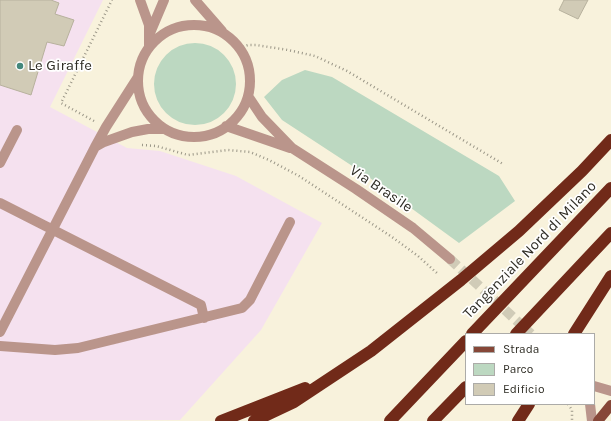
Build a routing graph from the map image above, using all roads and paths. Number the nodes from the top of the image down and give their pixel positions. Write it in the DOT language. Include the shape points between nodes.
graph roads {
  1 [pos="112,0"];
  2 [pos="140,0"];
  3 [pos="164,0"];
  4 [pos="195,0"];
  5 [pos="149,34"];
  6 [pos="226,35"];
  7 [pos="149,47"];
  8 [pos="239,48"];
  9 [pos="138,77"];
  10 [pos="248,96"];
  11 [pos="226,126"];
  12 [pos="106,127"];
  13 [pos="165,129"];
  14 [pos="17,130"];
  15 [pos="121,135"];
  16 [pos="611,140"];
  17 [pos="95,147"];
  18 [pos="292,148"];
  19 [pos="0,163"];
  20 [pos="502,164"];
  21 [pos="611,188"];
  22 [pos="0,203"];
  23 [pos="290,222"];
  24 [pos="53,230"];
  25 [pos="611,233"];
  26 [pos="450,259"];
  27 [pos="438,274"];
  28 [pos="611,276"];
  29 [pos="204,318"];
  30 [pos="0,332"];
  31 [pos="473,333"];
  32 [pos="517,333"];
  33 [pos="575,333"];
  34 [pos="465,342"];
  35 [pos="0,346"];
  36 [pos="332,377"];
  37 [pos="595,386"];
  38 [pos="465,387"];
  39 [pos="611,391"];
  40 [pos="528,405"];
  41 [pos="569,405"];
  42 [pos="590,405"];
  43 [pos="611,406"];
  44 [pos="221,421"];
  45 [pos="254,421"];
  46 [pos="390,421"];
  47 [pos="433,421"];
  48 [pos="518,421"];
  49 [pos="572,421"];
  50 [pos="592,421"];
  51 [pos="598,421"];
  1 -- 12 [label="path" via="61,103"];
  2 -- 5 [label="street"];
  3 -- 5 [label="street"];
  4 -- 6 [label="street"];
  5 -- 7 [label="street"];
  6 -- 7 [label="street" via="206,26 187,25 166,33"];
  6 -- 8 [label="street"];
  7 -- 9 [label="street"];
  8 -- 10 [label="street" via="248,67"];
  8 -- 20 [label="path" via="256,45 315,56 347,71"];
  9 -- 12 [label="street"];
  9 -- 13 [label="street" via="143,104 150,116"];
  10 -- 11 [label="street" via="235,118"];
  10 -- 18 [label="street, Via Brasile" via="262,117"];
  11 -- 13 [label="street" via="201,136 186,136"];
  11 -- 18 [label="street, Via Brasile"];
  12 -- 17 [label="street"];
  13 -- 15 [label="street" via="148,129"];
  14 -- 19 [label="street"];
  15 -- 17 [label="street"];
  15 -- 27 [label="path" via="138,145 156,146 188,155 228,150 250,152 269,160 299,176 392,237"];
  16 -- 36 [label="highway" via="536,214 461,280 371,351"];
  17 -- 24 [label="street"];
  18 -- 26 [label="street, Via Brasile" via="413,228"];
  21 -- 31 [label="highway, Tangenziale Nord di Milano"];
  22 -- 24 [label="street"];
  23 -- 29 [label="street" via="250,300 242,308"];
  24 -- 29 [label="street" via="201,305"];
  24 -- 30 [label="street"];
  25 -- 32 [label="highway"];
  28 -- 33 [label="highway"];
  29 -- 35 [label="street" via="78,348 55,350"];
  34 -- 46 [label="highway, Tangenziale Nord di Milano"];
  36 -- 44 [label="highway"];
  36 -- 45 [label="highway" via="294,402"];
  37 -- 39 [label="street"];
  38 -- 47 [label="highway"];
  40 -- 48 [label="highway"];
  41 -- 49 [label="path" via="572,410"];
  42 -- 50 [label="street"];
  43 -- 51 [label="main road"];
}
